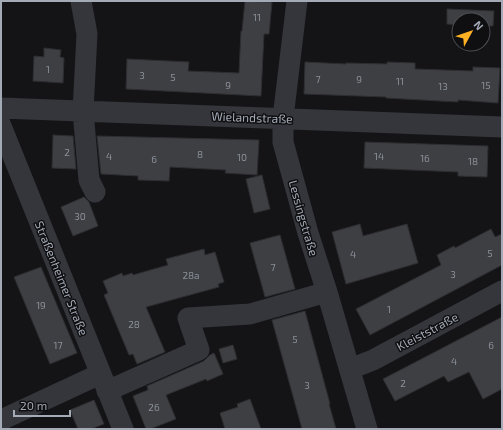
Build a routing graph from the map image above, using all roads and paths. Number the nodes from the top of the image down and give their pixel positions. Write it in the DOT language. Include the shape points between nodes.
graph roads {
  1 [pos="80,1"];
  2 [pos="297,1"];
  3 [pos="1,108"];
  4 [pos="83,112"];
  5 [pos="283,118"];
  6 [pos="1,126"];
  7 [pos="502,127"];
  8 [pos="96,192"];
  9 [pos="502,291"];
  10 [pos="327,292"];
  11 [pos="350,369"];
  12 [pos="104,383"];
  13 [pos="1,420"];
  14 [pos="123,429"];
  15 [pos="367,429"];
  1 -- 4 [label="street" via="87,34"];
  2 -- 5 [label="street, Lessingstraße"];
  3 -- 4 [label="street, Wielandstraße"];
  4 -- 5 [label="street, Wielandstraße"];
  4 -- 8 [label="street" via="89,180"];
  5 -- 7 [label="street, Wielandstraße"];
  5 -- 10 [label="street, Lessingstraße" via="283,142"];
  6 -- 12 [label="street, Straßenheimer Straße"];
  9 -- 11 [label="street, Kleiststraße" via="373,360"];
  10 -- 11 [label="street, Lessingstraße"];
  10 -- 12 [label="street" via="250,314 188,318 199,350"];
  11 -- 15 [label="street, Lessingstraße"];
  12 -- 13 [label="street"];
  12 -- 14 [label="street, Straßenheimer Straße"];
}
